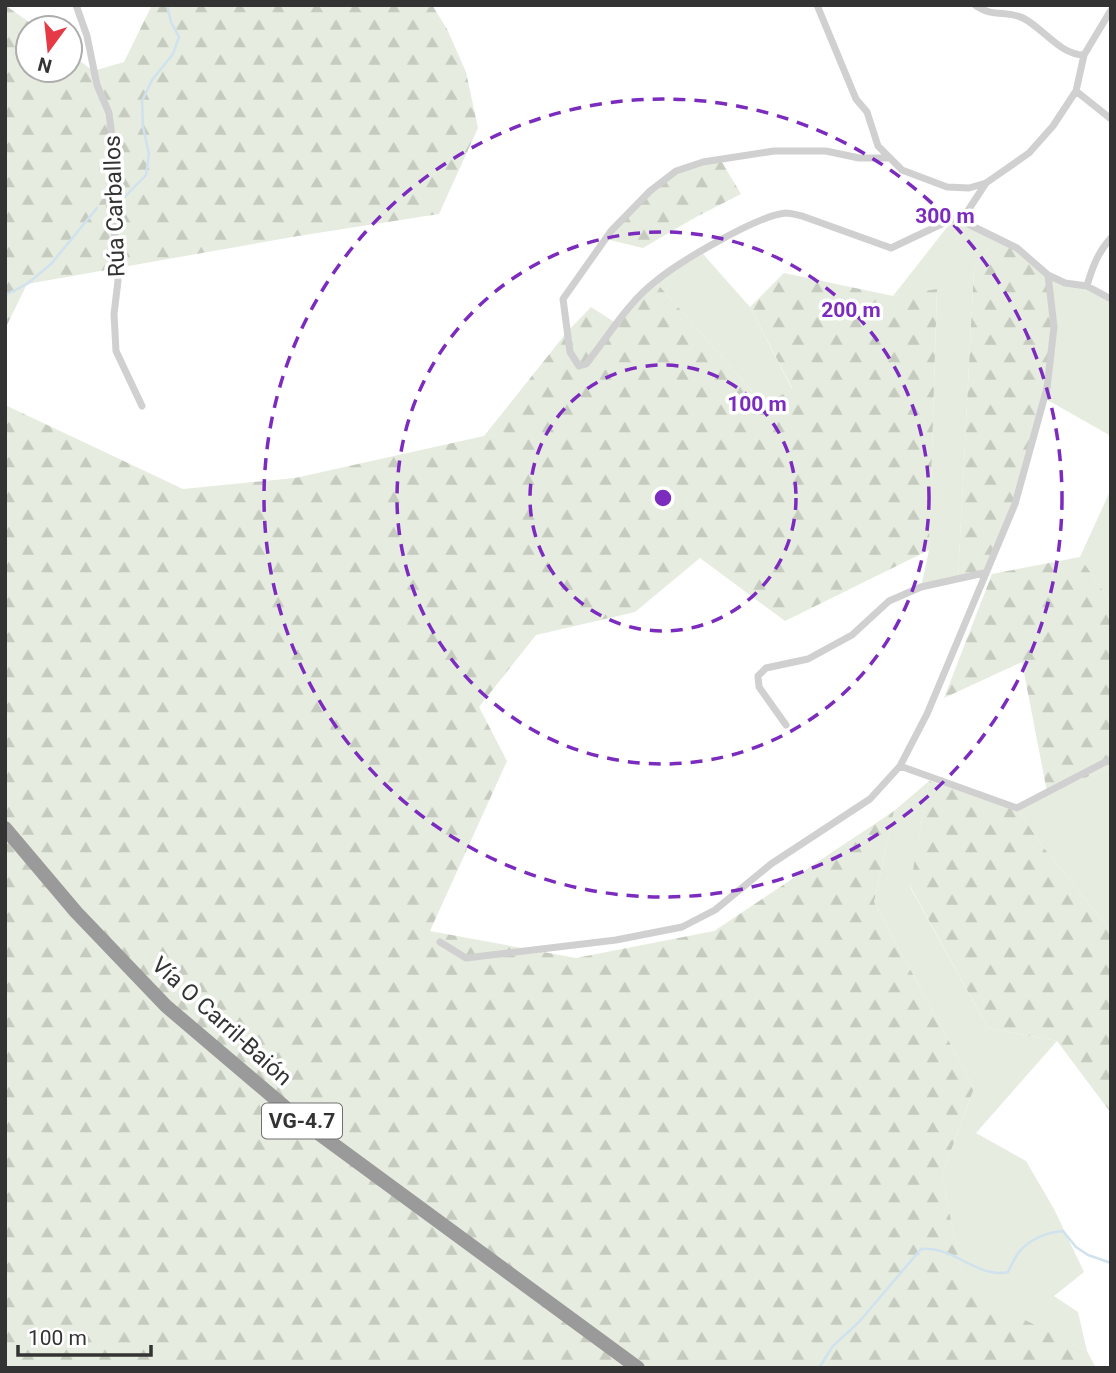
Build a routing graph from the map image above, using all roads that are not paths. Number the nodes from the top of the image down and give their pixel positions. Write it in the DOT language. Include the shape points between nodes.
graph roads {
  1 [pos="76,5"];
  2 [pos="817,5"];
  3 [pos="975,5"];
  4 [pos="1111,10"];
  5 [pos="1084,55"];
  6 [pos="1076,91"];
  7 [pos="1111,119"];
  8 [pos="889,158"];
  9 [pos="986,183"];
  10 [pos="967,212"];
  11 [pos="1111,238"];
  12 [pos="1048,275"];
  13 [pos="1087,286"];
  14 [pos="1111,299"];
  15 [pos="142,406"];
  16 [pos="984,573"];
  17 [pos="786,725"];
  18 [pos="1111,759"];
  19 [pos="900,765"];
  20 [pos="5,828"];
  21 [pos="440,942"];
  22 [pos="638,1368"];
  1 -- 15 [label="street, Rúa Carballos" via="109,113 113,145 109,202 118,281 116,351"];
  2 -- 8 [label="street" via="878,146"];
  3 -- 5 [label="street" via="990,14 1021,17 1066,50"];
  4 -- 5 [label="street"];
  5 -- 6 [label="street"];
  6 -- 7 [label="street"];
  6 -- 9 [label="street" via="1029,153"];
  8 -- 9 [label="street" via="902,170 947,187"];
  8 -- 10 [label="street" via="774,151 676,171 611,231 563,299 570,352 579,366 586,364 612,327 655,281 727,236 764,219 786,213 802,216 891,247"];
  9 -- 10 [label="street"];
  10 -- 12 [label="street" via="966,223 1017,248"];
  11 -- 13 [label="street" via="1092,267"];
  12 -- 13 [label="street"];
  12 -- 16 [label="street" via="1054,327 1047,388 1015,504"];
  13 -- 14 [label="street"];
  16 -- 17 [label="street" via="921,587 890,601 852,635 808,659 766,668 758,676 759,687"];
  16 -- 19 [label="street" via="927,714"];
  18 -- 19 [label="street" via="1017,808"];
  19 -- 21 [label="street" via="870,799 771,864 715,910 682,927 466,958"];
  20 -- 22 [label="highway, Vía O Carril-Baión / VG-4.7" via="76,912 166,1006 299,1119"];
}
